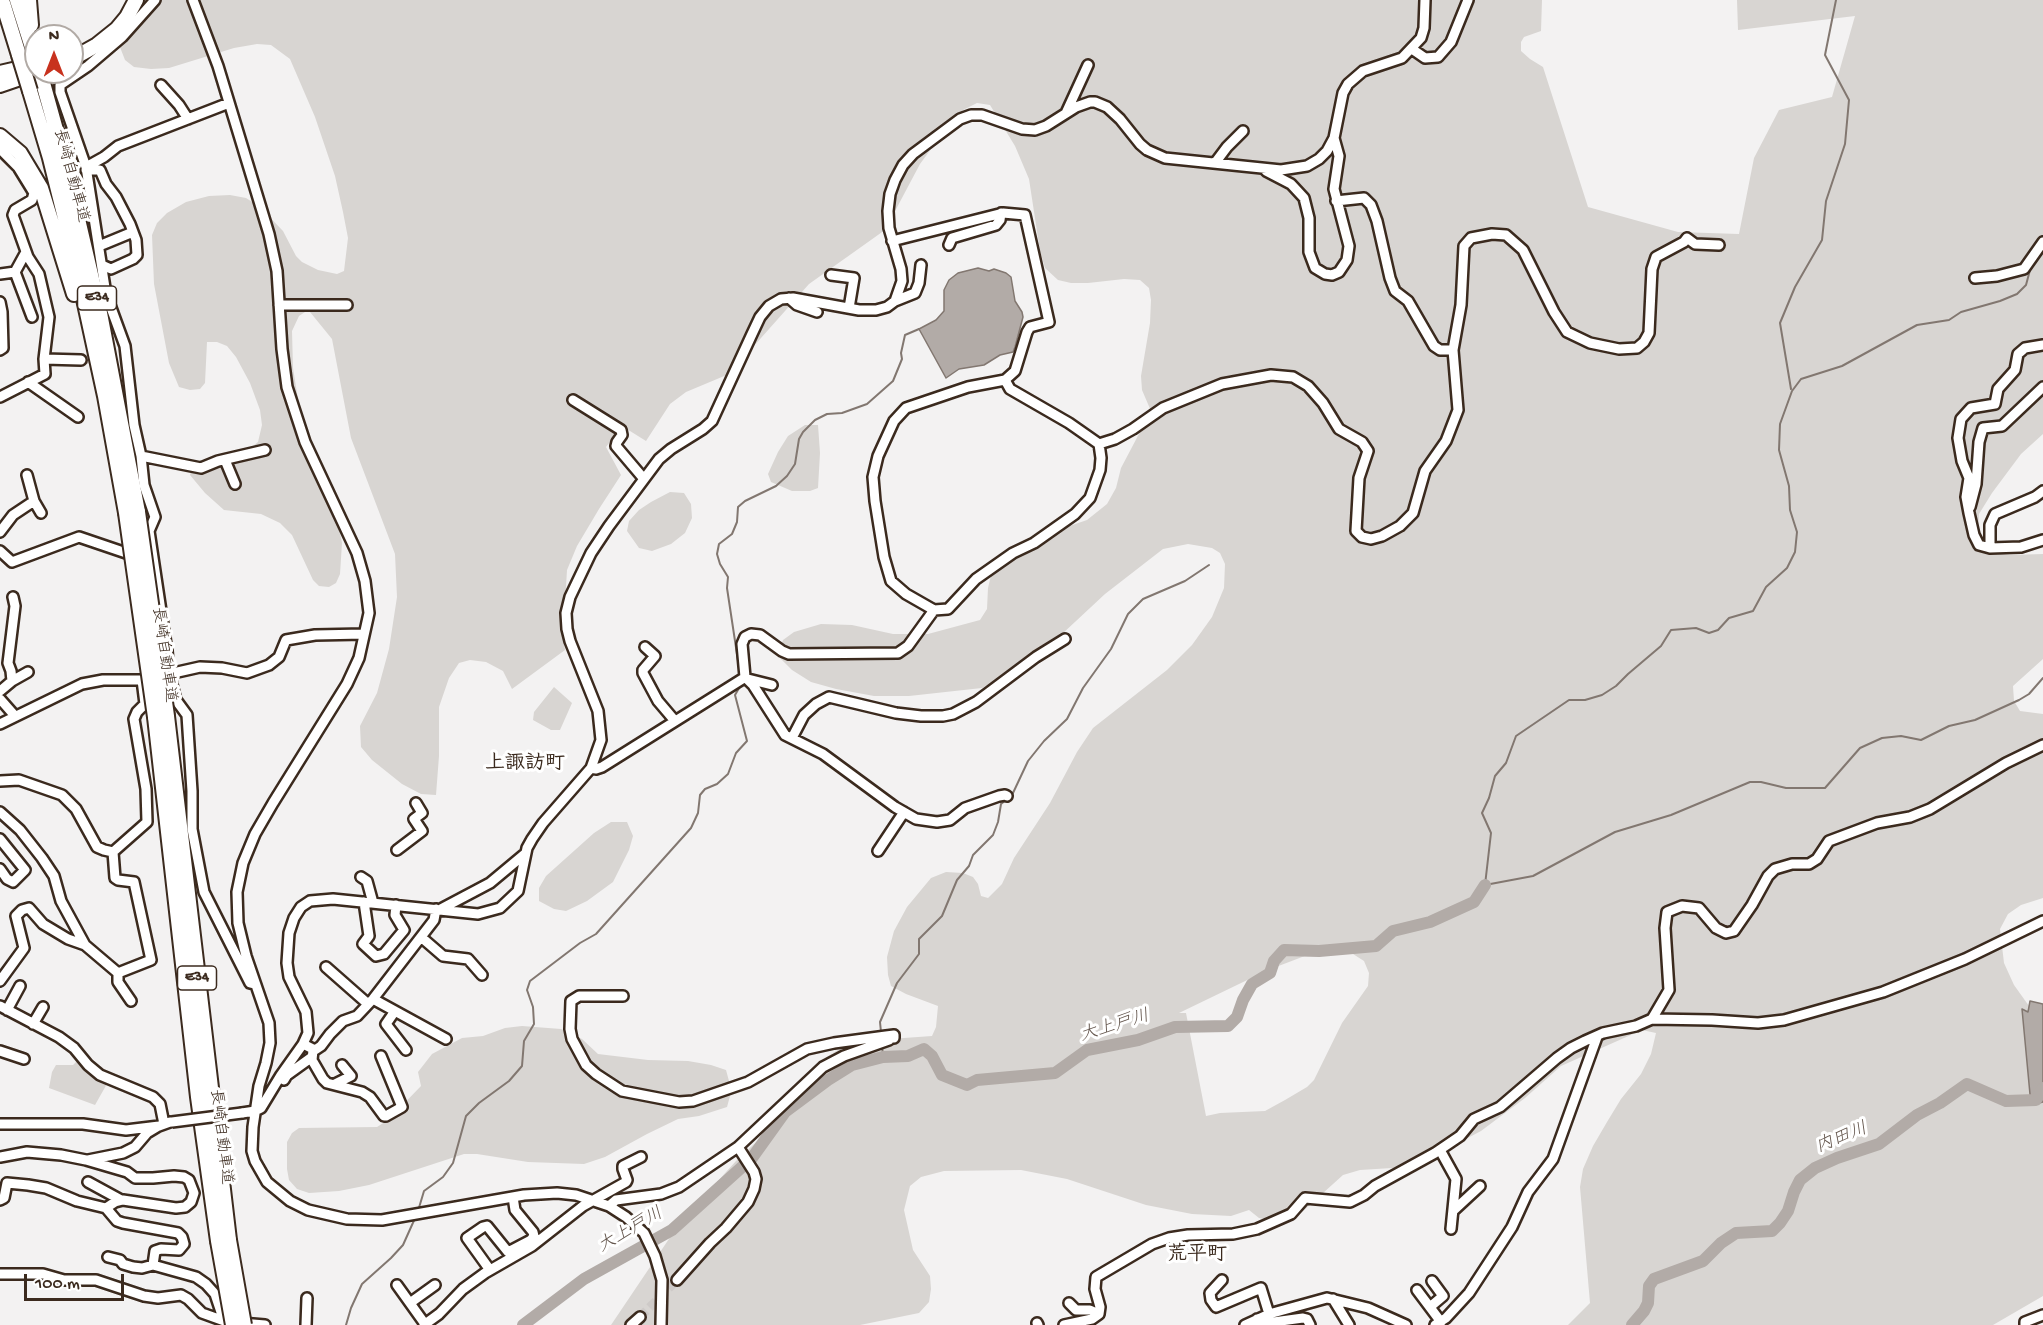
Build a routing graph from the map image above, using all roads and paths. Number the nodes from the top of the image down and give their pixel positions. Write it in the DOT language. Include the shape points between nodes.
graph roads {
  1 [pos="2,0"];
  2 [pos="17,0"];
  3 [pos="29,0"];
  4 [pos="127,0"];
  5 [pos="136,0"];
  6 [pos="155,0"];
  7 [pos="193,0"];
  8 [pos="1425,0"];
  9 [pos="1468,0"];
  10 [pos="24,24"];
  11 [pos="31,24"];
  12 [pos="84,44"];
  13 [pos="1412,49"];
  14 [pos="84,52"];
  15 [pos="24,63"];
  16 [pos="1088,65"];
  17 [pos="0,73"];
  18 [pos="24,77"];
  19 [pos="43,84"];
  20 [pos="0,85"];
  21 [pos="161,85"];
  22 [pos="229,104"];
  23 [pos="1066,113"];
  24 [pos="188,119"];
  25 [pos="1243,131"];
  26 [pos="0,136"];
  27 [pos="1334,138"];
  28 [pos="0,149"];
  29 [pos="1215,163"];
  30 [pos="86,168"];
  31 [pos="1261,168"];
  32 [pos="1336,201"];
  33 [pos="1001,213"];
  34 [pos="133,232"];
  35 [pos="892,240"];
  36 [pos="2043,242"];
  37 [pos="949,245"];
  38 [pos="1719,245"];
  39 [pos="99,246"];
  40 [pos="26,252"];
  41 [pos="102,265"];
  42 [pos="921,265"];
  43 [pos="15,272"];
  44 [pos="0,273"];
  45 [pos="831,275"];
  46 [pos="1975,278"];
  47 [pos="789,298"];
  48 [pos="895,301"];
  49 [pos="0,302"];
  50 [pos="279,305"];
  51 [pos="347,305"];
  52 [pos="849,308"];
  53 [pos="817,312"];
  54 [pos="32,317"];
  55 [pos="2043,345"];
  56 [pos="0,350"];
  57 [pos="1453,350"];
  58 [pos="44,359"];
  59 [pos="81,360"];
  60 [pos="1005,380"];
  61 [pos="28,382"];
  62 [pos="2043,387"];
  63 [pos="0,397"];
  64 [pos="573,400"];
  65 [pos="78,417"];
  66 [pos="1099,444"];
  67 [pos="265,450"];
  68 [pos="141,456"];
  69 [pos="225,460"];
  70 [pos="117,465"];
  71 [pos="27,475"];
  72 [pos="645,479"];
  73 [pos="236,484"];
  74 [pos="2043,491"];
  75 [pos="34,501"];
  76 [pos="132,512"];
  77 [pos="41,513"];
  78 [pos="1969,513"];
  79 [pos="0,532"];
  80 [pos="2043,540"];
  81 [pos="1990,548"];
  82 [pos="0,551"];
  83 [pos="155,562"];
  84 [pos="13,597"];
  85 [pos="934,610"];
  86 [pos="364,634"];
  87 [pos="1065,639"];
  88 [pos="645,647"];
  89 [pos="662,649"];
  90 [pos="655,656"];
  91 [pos="28,672"];
  92 [pos="169,673"];
  93 [pos="742,679"];
  94 [pos="142,680"];
  95 [pos="12,681"];
  96 [pos="772,685"];
  97 [pos="0,691"];
  98 [pos="0,699"];
  99 [pos="15,716"];
  100 [pos="675,721"];
  101 [pos="0,724"];
  102 [pos="792,738"];
  103 [pos="2043,745"];
  104 [pos="591,768"];
  105 [pos="0,781"];
  106 [pos="1007,796"];
  107 [pos="416,803"];
  108 [pos="0,812"];
  109 [pos="904,812"];
  110 [pos="0,839"];
  111 [pos="397,850"];
  112 [pos="878,851"];
  113 [pos="113,852"];
  114 [pos="526,853"];
  115 [pos="0,870"];
  116 [pos="362,876"];
  117 [pos="368,903"];
  118 [pos="396,905"];
  119 [pos="437,910"];
  120 [pos="2043,921"];
  121 [pos="421,937"];
  122 [pos="85,945"];
  123 [pos="326,967"];
  124 [pos="118,973"];
  125 [pos="482,975"];
  126 [pos="0,981"];
  127 [pos="256,985"];
  128 [pos="20,987"];
  129 [pos="622,996"];
  130 [pos="131,1001"];
  131 [pos="371,1002"];
  132 [pos="43,1007"];
  133 [pos="3,1008"];
  134 [pos="394,1011"];
  135 [pos="1652,1019"];
  136 [pos="33,1024"];
  137 [pos="1597,1037"];
  138 [pos="446,1039"];
  139 [pos="303,1044"];
  140 [pos="406,1050"];
  141 [pos="0,1051"];
  142 [pos="312,1053"];
  143 [pos="381,1056"];
  144 [pos="24,1059"];
  145 [pos="342,1065"];
  146 [pos="335,1084"];
  147 [pos="270,1093"];
  148 [pos="255,1112"];
  149 [pos="0,1124"];
  150 [pos="165,1124"];
  151 [pos="740,1149"];
  152 [pos="1440,1150"];
  153 [pos="0,1157"];
  154 [pos="641,1157"];
  155 [pos="86,1160"];
  156 [pos="88,1182"];
  157 [pos="1480,1186"];
  158 [pos="513,1197"];
  159 [pos="0,1200"];
  160 [pos="121,1200"];
  161 [pos="594,1200"];
  162 [pos="609,1206"];
  163 [pos="106,1208"];
  164 [pos="1453,1211"];
  165 [pos="1451,1229"];
  166 [pos="223,1240"];
  167 [pos="108,1257"];
  168 [pos="153,1265"];
  169 [pos="490,1270"];
  170 [pos="0,1274"];
  171 [pos="677,1280"];
  172 [pos="1222,1280"];
  173 [pos="1432,1281"];
  174 [pos="397,1285"];
  175 [pos="435,1285"];
  176 [pos="1417,1290"];
  177 [pos="307,1298"];
  178 [pos="1330,1299"];
  179 [pos="410,1303"];
  180 [pos="1069,1303"];
  181 [pos="1430,1307"];
  182 [pos="1099,1314"];
  183 [pos="1269,1314"];
  184 [pos="2043,1315"];
  185 [pos="640,1317"];
  186 [pos="1257,1319"];
  187 [pos="228,1323"];
  188 [pos="1438,1323"];
  189 [pos="424,1324"];
  190 [pos="244,1325"];
  191 [pos="265,1325"];
  192 [pos="306,1325"];
  193 [pos="632,1325"];
  194 [pos="661,1325"];
  195 [pos="1064,1325"];
  196 [pos="1245,1325"];
  197 [pos="1310,1325"];
  198 [pos="1342,1325"];
  199 [pos="1349,1325"];
  200 [pos="1406,1325"];
  201 [pos="2025,1325"];
  1 -- 70 [label="highway, 長崎自動車道 / E34, bridge" via="50,158"];
  2 -- 10 [label="highway"];
  3 -- 11 [label="highway"];
  4 -- 12 [label="highway" via="113,23"];
  5 -- 14 [label="highway" via="128,17"];
  6 -- 30 [label="street" via="122,37 60,85"];
  7 -- 22 [label="street"];
  8 -- 13 [label="street" via="1424,27"];
  9 -- 13 [label="street" via="1450,42 1438,57 1425,58"];
  13 -- 27 [label="street" via="1402,58 1363,71 1348,84"];
  15 -- 17 [label="highway"];
  16 -- 23 [label="street"];
  18 -- 20 [label="highway"];
  19 -- 76 [label="highway, 長崎自動車道 / E34" via="100,313"];
  21 -- 24 [label="street"];
  22 -- 24 [label="street"];
  22 -- 50 [label="street" via="269,234"];
  23 -- 29 [label="street" via="1095,102 1107,107 1147,150 1165,158"];
  23 -- 35 [label="street" via="1035,130 971,115 927,142 903,165 890,194"];
  24 -- 30 [label="street" via="118,146"];
  25 -- 29 [label="street"];
  26 -- 70 [label="highway" via="20,153 48,207 83,324"];
  27 -- 31 [label="street" via="1327,151 1307,166"];
  27 -- 32 [label="street" via="1339,156"];
  28 -- 40 [label="street" via="18,167 34,193 32,200 13,215"];
  29 -- 31 [label="street"];
  30 -- 34 [label="street" via="100,170"];
  30 -- 39 [label="street"];
  31 -- 32 [label="street" via="1291,184 1304,198 1309,218 1309,252 1315,268 1332,275 1347,260 1349,246"];
  32 -- 57 [label="street" via="1364,198 1371,205 1395,291 1408,301 1434,346"];
  33 -- 35 [label="street"];
  33 -- 37 [label="street" via="996,225 952,238"];
  33 -- 60 [label="street" via="1025,215 1049,322 1030,327 1015,371"];
  34 -- 39 [label="street"];
  34 -- 41 [label="street" via="137,255 111,269"];
  35 -- 48 [label="street" via="902,281"];
  36 -- 46 [label="street" via="2024,269"];
  38 -- 57 [label="street" via="1695,244 1687,238 1656,257 1649,333 1637,348 1619,349 1590,343 1567,332 1523,250 1506,236 1472,238 1464,246 1461,305"];
  39 -- 41 [label="street"];
  40 -- 43 [label="street"];
  40 -- 58 [label="street" via="39,274 49,317"];
  41 -- 68 [label="street"];
  42 -- 48 [label="street" via="915,293"];
  43 -- 44 [label="street"];
  43 -- 54 [label="street"];
  45 -- 52 [label="street" via="854,278"];
  47 -- 52 [label="street"];
  47 -- 53 [label="street"];
  47 -- 72 [label="street" via="769,306 760,317 712,421 659,459"];
  48 -- 52 [label="street" via="876,310"];
  49 -- 56 [label="street"];
  50 -- 51 [label="street"];
  50 -- 86 [label="street" via="287,387 298,424 345,523 365,581 369,613"];
  55 -- 78 [label="street" via="2025,348 2018,354 2015,370 1998,389 1995,404 1971,408 1961,419 1958,438 1969,478"];
  57 -- 66 [label="street" via="1458,410 1453,426 1425,471 1413,513 1400,526 1371,539 1356,531 1359,478 1368,451 1362,442 1339,429 1308,386 1293,377 1271,375 1222,384 1163,408 1133,429"];
  58 -- 59 [label="street"];
  58 -- 61 [label="street" via="45,374"];
  60 -- 66 [label="street" via="1010,389"];
  60 -- 85 [label="street" via="968,387 906,408 894,422 878,456 873,477 874,501 891,581"];
  61 -- 63 [label="street"];
  61 -- 65 [label="street"];
  62 -- 78 [label="street" via="2002,426 1983,428"];
  64 -- 72 [label="street" via="621,430 616,447"];
  66 -- 85 [label="street" via="1100,470 1090,498 1075,514 983,574 948,609"];
  67 -- 69 [label="street"];
  68 -- 69 [label="street" via="201,468"];
  68 -- 83 [label="street" via="144,485 155,518 149,531"];
  69 -- 73 [label="street"];
  70 -- 76 [label="highway, 長崎自動車道 / E34"];
  71 -- 75 [label="street"];
  72 -- 104 [label="street" via="591,553 566,613 570,641 601,727 599,751"];
  74 -- 81 [label="street" via="1995,514 1990,525"];
  75 -- 77 [label="street"];
  75 -- 79 [label="street" via="13,515"];
  76 -- 166 [label="highway, 長崎自動車道 / E34, bridge" via="161,717"];
  78 -- 81 [label="street" via="1979,545"];
  80 -- 81 [label="street" via="2021,547"];
  82 -- 83 [label="street" via="12,562 80,537"];
  83 -- 92 [label="street"];
  84 -- 95 [label="street" via="8,663"];
  85 -- 93 [label="street" via="908,646 898,652 789,654 760,635 751,634 742,644"];
  86 -- 92 [label="street" via="286,640 279,657 247,673 200,667"];
  86 -- 127 [label="street" via="347,684 273,803 243,863 237,892 238,923"];
  87 -- 102 [label="street" via="953,714 896,713 829,698 804,715"];
  88 -- 90 [label="street"];
  89 -- 90 [label="street"];
  90 -- 100 [label="street" via="643,673 658,701"];
  91 -- 95 [label="street"];
  92 -- 94 [label="street"];
  92 -- 127 [label="street" via="176,700 187,715 192,829 204,892 250,983"];
  93 -- 96 [label="street"];
  93 -- 100 [label="street"];
  93 -- 102 [label="street" via="753,685 784,735"];
  94 -- 99 [label="street" via="82,684"];
  94 -- 113 [label="street" via="145,704 134,720 146,789 147,822"];
  95 -- 97 [label="street"];
  98 -- 99 [label="street"];
  99 -- 101 [label="street"];
  100 -- 104 [label="street" via="602,767"];
  102 -- 109 [label="street" via="824,754"];
  103 -- 135 [label="street" via="1910,817 1877,823 1829,841 1809,864 1775,869 1734,931 1726,933 1716,928 1699,908 1682,906 1667,912 1669,990"];
  104 -- 114 [label="street" via="543,823"];
  105 -- 113 [label="street" via="19,780 62,795 97,847"];
  106 -- 109 [label="street" via="937,822 916,819"];
  107 -- 111 [label="street" via="422,813 414,819 422,831"];
  108 -- 122 [label="street" via="20,830 54,876 61,901"];
  109 -- 112 [label="street"];
  110 -- 115 [label="street" via="24,870 13,882"];
  113 -- 124 [label="street" via="115,878 134,882 151,960"];
  114 -- 119 [label="street" via="490,883"];
  114 -- 119 [label="street" via="518,891 500,908 478,914"];
  116 -- 117 [label="street" via="367,881"];
  117 -- 118 [label="street"];
  117 -- 118 [label="street" via="369,936 363,944 376,956 384,954 404,930 395,915"];
  117 -- 139 [label="street" via="321,898 301,907 294,918 286,963 306,1012 308,1033"];
  118 -- 119 [label="street"];
  119 -- 121 [label="street"];
  120 -- 135 [label="street" via="1965,959 1883,992 1784,1020 1758,1023"];
  121 -- 125 [label="street" via="443,956 468,959"];
  121 -- 131 [label="street"];
  122 -- 124 [label="street"];
  122 -- 126 [label="street" via="43,924 29,908 22,910 16,916 24,948"];
  123 -- 131 [label="street"];
  124 -- 130 [label="street" via="118,982"];
  127 -- 148 [label="street" via="270,1043"];
  128 -- 133 [label="street"];
  129 -- 151 [label="street" via="574,998 572,1039 586,1065 622,1091 678,1102 748,1083 807,1049 894,1035 823,1067"];
  131 -- 134 [label="street"];
  131 -- 142 [label="street" via="357,1016 343,1021"];
  132 -- 136 [label="street"];
  133 -- 136 [label="street"];
  134 -- 138 [label="street"];
  134 -- 140 [label="street" via="386,1024"];
  135 -- 137 [label="street"];
  136 -- 150 [label="street" via="67,1042 100,1075 153,1097 160,1104"];
  137 -- 152 [label="street" via="1571,1048 1500,1107 1474,1119 1460,1136"];
  137 -- 188 [label="street" via="1553,1159 1528,1192 1512,1227 1469,1293"];
  139 -- 142 [label="street"];
  139 -- 147 [label="street"];
  141 -- 144 [label="street"];
  142 -- 146 [label="street" via="323,1079"];
  142 -- 147 [label="street" via="287,1075 276,1092"];
  143 -- 146 [label="street" via="402,1107 384,1116 370,1097"];
  145 -- 146 [label="street" via="351,1076"];
  147 -- 148 [label="street"];
  148 -- 150 [label="street, bridge"];
  148 -- 158 [label="street" via="252,1151 261,1172 275,1190 308,1210 347,1219 382,1220"];
  149 -- 150 [label="street" via="83,1124 126,1130"];
  150 -- 155 [label="street" via="147,1133 129,1150"];
  151 -- 162 [label="street" via="679,1187 661,1194 616,1200"];
  151 -- 171 [label="street" via="754,1172 754,1189 726,1228"];
  152 -- 164 [label="street" via="1456,1179"];
  152 -- 182 [label="street" via="1350,1202 1305,1198 1291,1214 1257,1228 1233,1234 1188,1235 1152,1244 1096,1277"];
  153 -- 155 [label="street" via="27,1152"];
  154 -- 161 [label="street" via="623,1166 626,1182"];
  155 -- 160 [label="street" via="135,1178 184,1177 194,1193 186,1207 176,1208"];
  156 -- 160 [label="street"];
  157 -- 164 [label="street"];
  158 -- 161 [label="street" via="557,1193"];
  158 -- 169 [label="street" via="515,1210 534,1236 508,1252 487,1226 467,1238"];
  159 -- 163 [label="street" via="7,1183 46,1188"];
  160 -- 163 [label="street"];
  161 -- 162 [label="street"];
  161 -- 169 [label="street" via="532,1246"];
  162 -- 194 [label="street" via="644,1233 655,1256 662,1280"];
  163 -- 168 [label="street" via="117,1221 182,1237 179,1250 155,1251"];
  164 -- 165 [label="street"];
  166 -- 187 [label="highway, 長崎自動車道 / E34, bridge"];
  166 -- 190 [label="highway, 長崎自動車道 / E34, bridge"];
  167 -- 168 [label="street" via="133,1268"];
  168 -- 187 [label="street" via="196,1277 206,1284"];
  169 -- 189 [label="street"];
  170 -- 187 [label="street" via="96,1280 151,1297 181,1295 202,1313"];
  172 -- 183 [label="street" via="1210,1293 1216,1307 1261,1288"];
  173 -- 181 [label="street" via="1443,1296"];
  174 -- 179 [label="street"];
  175 -- 179 [label="street"];
  176 -- 181 [label="street"];
  177 -- 192 [label="street"];
  178 -- 183 [label="street"];
  178 -- 198 [label="street"];
  178 -- 199 [label="street"];
  178 -- 200 [label="street" via="1368,1308"];
  179 -- 189 [label="street"];
  180 -- 182 [label="street" via="1076,1310"];
  181 -- 188 [label="street"];
  182 -- 195 [label="street"];
  183 -- 186 [label="street"];
  184 -- 201 [label="street"];
  185 -- 193 [label="street"];
  186 -- 196 [label="street"];
  186 -- 197 [label="street" via="1259,1324 1303,1318"];
  187 -- 191 [label="street"];
}
